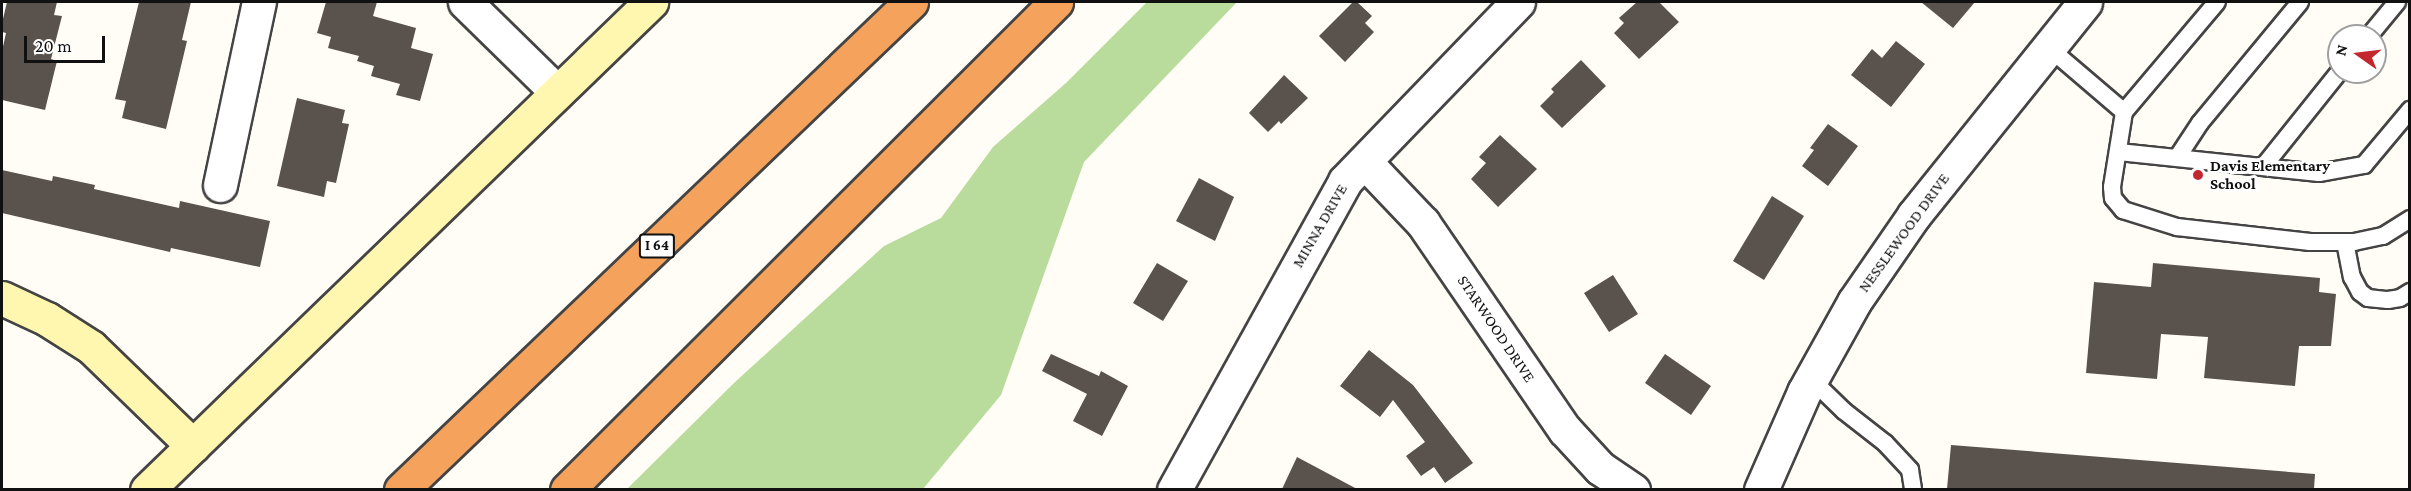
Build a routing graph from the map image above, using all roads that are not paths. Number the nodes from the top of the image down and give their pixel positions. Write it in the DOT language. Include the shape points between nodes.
graph roads {
  1 [pos="259,2"];
  2 [pos="465,2"];
  3 [pos="651,2"];
  4 [pos="911,2"];
  5 [pos="1056,2"];
  6 [pos="1518,2"];
  7 [pos="2085,2"];
  8 [pos="2217,2"];
  9 [pos="2300,2"];
  10 [pos="2397,2"];
  11 [pos="2379,24"];
  12 [pos="2048,47"];
  13 [pos="2329,84"];
  14 [pos="557,92"];
  15 [pos="2409,110"];
  16 [pos="2124,112"];
  17 [pos="2119,152"];
  18 [pos="2177,158"];
  19 [pos="1365,162"];
  20 [pos="2263,167"];
  21 [pos="220,185"];
  22 [pos="2409,220"];
  23 [pos="2345,242"];
  24 [pos="2409,292"];
  25 [pos="2,298"];
  26 [pos="1811,379"];
  27 [pos="193,446"];
  28 [pos="147,489"];
  29 [pos="401,489"];
  30 [pos="567,489"];
  31 [pos="1174,489"];
  32 [pos="1633,489"];
  33 [pos="1761,489"];
  34 [pos="1914,489"];
  1 -- 21 [label="street"];
  2 -- 14 [label="street"];
  3 -- 14 [label="street"];
  4 -- 29 [label="highway, I 64"];
  5 -- 30 [label="highway"];
  6 -- 19 [label="street, MINNA DRIVE"];
  7 -- 12 [label="street, NESSLEWOOD DRIVE"];
  8 -- 16 [label="lane"];
  9 -- 18 [label="lane" via="2200,123"];
  10 -- 11 [label="lane"];
  12 -- 16 [label="lane"];
  12 -- 26 [label="street, NESSLEWOOD DRIVE" via="1914,214 1854,303"];
  13 -- 20 [label="lane"];
  14 -- 27 [label="street"];
  15 -- 20 [label="lane" via="2364,165 2319,173"];
  16 -- 17 [label="lane"];
  17 -- 18 [label="lane"];
  17 -- 23 [label="lane" via="2112,187 2113,198 2123,210 2177,227 2310,242"];
  18 -- 20 [label="lane"];
  19 -- 31 [label="street, MINNA DRIVE" via="1346,181 1323,217"];
  19 -- 32 [label="street, STARWOOD DRIVE" via="1423,223 1565,430 1600,468"];
  22 -- 23 [label="lane" via="2383,236"];
  23 -- 24 [label="lane" via="2352,277 2360,292 2368,298 2388,300"];
  25 -- 27 [label="street" via="47,319 92,347"];
  26 -- 33 [label="street, NESSLEWOOD DRIVE"];
  26 -- 34 [label="lane" via="1886,443 1910,470"];
  27 -- 28 [label="street"];
}
